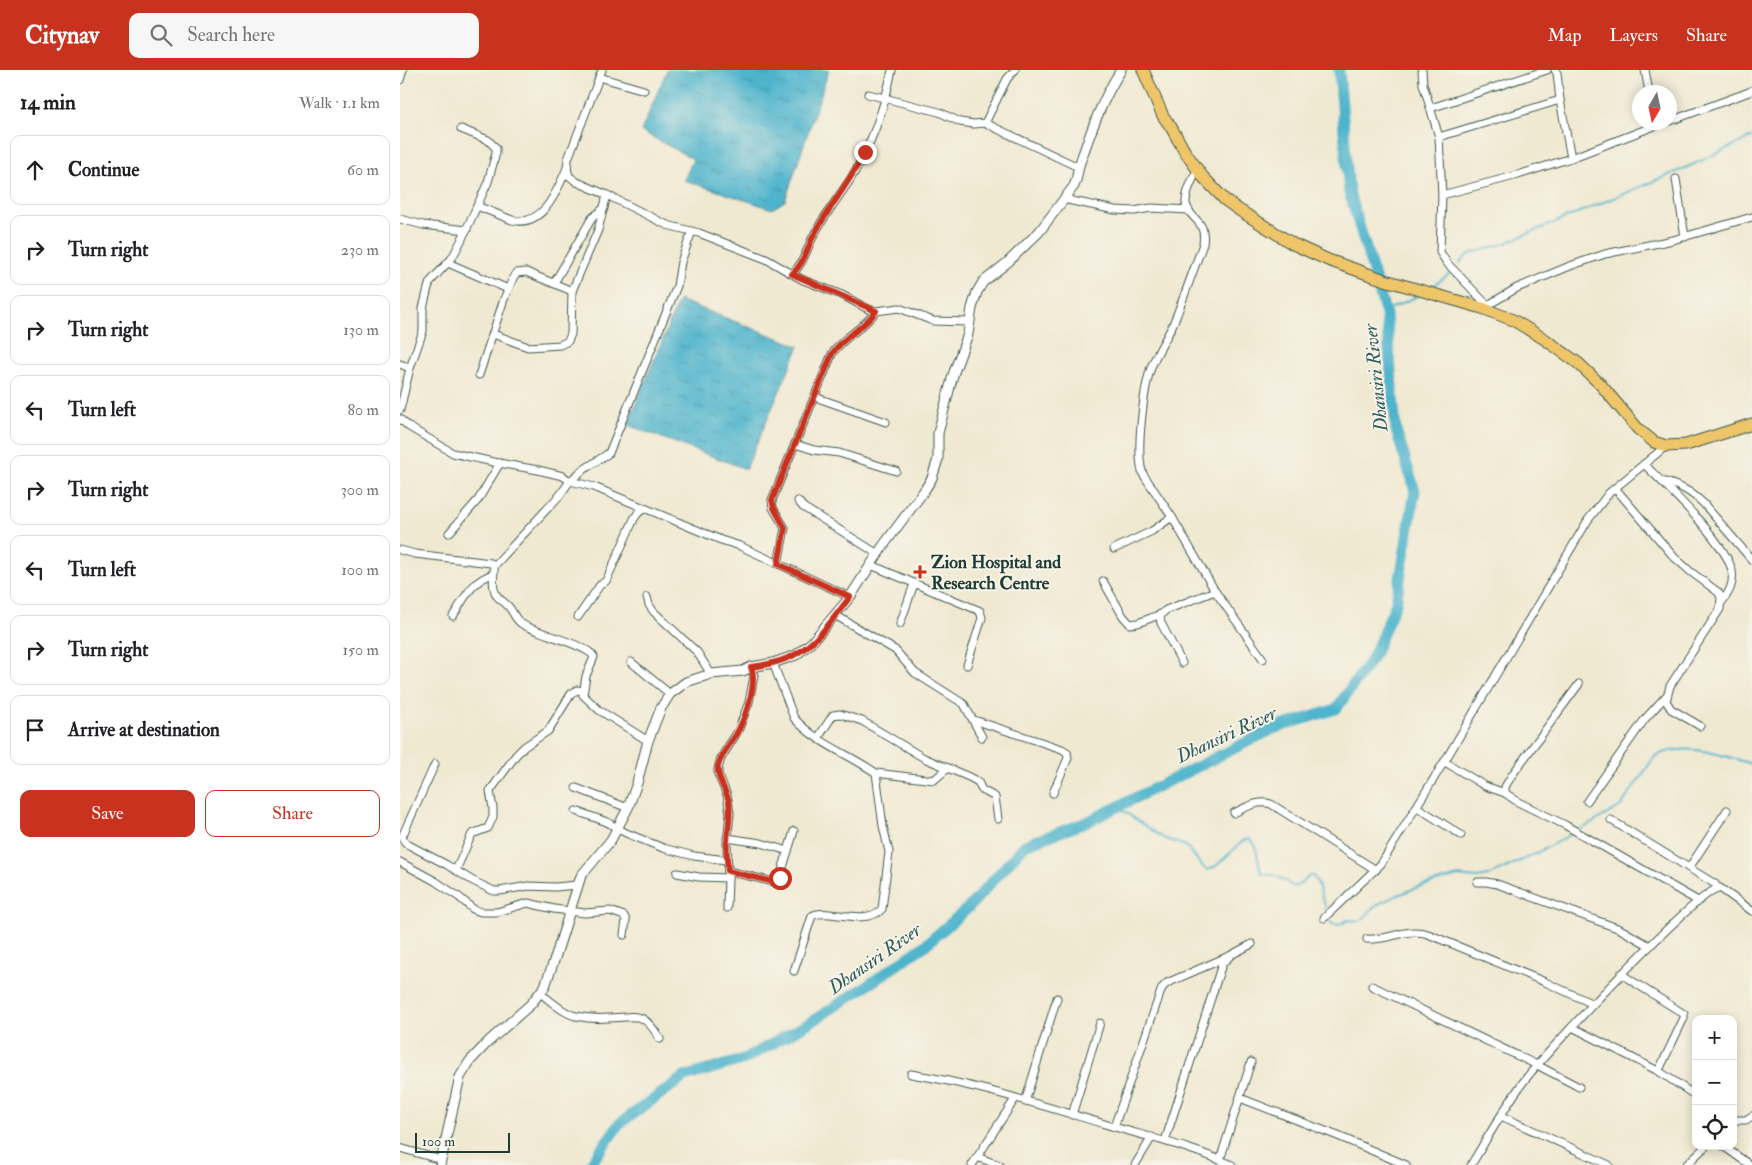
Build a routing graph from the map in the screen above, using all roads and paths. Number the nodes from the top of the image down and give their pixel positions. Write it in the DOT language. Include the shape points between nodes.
graph roads {
  1 [pos="403,70"];
  2 [pos="892,70"];
  3 [pos="1015,70"];
  4 [pos="1121,70"];
  5 [pos="1143,70"];
  6 [pos="1151,70"];
  7 [pos="1422,70"];
  8 [pos="1547,70"];
  9 [pos="1555,70"];
  10 [pos="1645,70"];
  11 [pos="600,73"];
  12 [pos="400,80"];
  13 [pos="1648,85"];
  14 [pos="644,90"];
  15 [pos="1752,90"];
  16 [pos="868,94"];
  17 [pos="886,98"];
  18 [pos="1560,100"];
  19 [pos="1431,108"];
  20 [pos="1677,118"];
  21 [pos="985,123"];
  22 [pos="1171,127"];
  23 [pos="461,129"];
  24 [pos="1644,130"];
  25 [pos="1439,137"];
  26 [pos="1571,158"];
  27 [pos="1078,167"];
  28 [pos="567,168"];
  29 [pos="1197,170"];
  30 [pos="1676,179"];
  31 [pos="607,195"];
  32 [pos="1442,195"];
  33 [pos="1063,199"];
  34 [pos="477,206"];
  35 [pos="604,208"];
  36 [pos="1189,210"];
  37 [pos="1752,217"];
  38 [pos="400,219"];
  39 [pos="467,230"];
  40 [pos="692,231"];
  41 [pos="1685,237"];
  42 [pos="448,263"];
  43 [pos="792,274"];
  44 [pos="554,284"];
  45 [pos="508,290"];
  46 [pos="572,291"];
  47 [pos="1492,309"];
  48 [pos="876,311"];
  49 [pos="969,322"];
  50 [pos="493,334"];
  51 [pos="400,364"];
  52 [pos="410,368"];
  53 [pos="479,375"];
  54 [pos="402,397"];
  55 [pos="814,397"];
  56 [pos="400,410"];
  57 [pos="400,418"];
  58 [pos="886,422"];
  59 [pos="1752,424"];
  60 [pos="795,444"];
  61 [pos="1666,446"];
  62 [pos="500,463"];
  63 [pos="1644,464"];
  64 [pos="896,471"];
  65 [pos="570,480"];
  66 [pos="1660,480"];
  67 [pos="1615,488"];
  68 [pos="798,501"];
  69 [pos="645,508"];
  70 [pos="1172,517"];
  71 [pos="449,533"];
  72 [pos="1114,549"];
  73 [pos="400,550"];
  74 [pos="878,554"];
  75 [pos="1752,560"];
  76 [pos="778,564"];
  77 [pos="871,564"];
  78 [pos="494,566"];
  79 [pos="493,574"];
  80 [pos="1102,581"];
  81 [pos="914,584"];
  82 [pos="1216,591"];
  83 [pos="647,597"];
  84 [pos="850,597"];
  85 [pos="1721,603"];
  86 [pos="1161,614"];
  87 [pos="836,615"];
  88 [pos="454,616"];
  89 [pos="578,617"];
  90 [pos="900,624"];
  91 [pos="1263,659"];
  92 [pos="631,662"];
  93 [pos="773,663"];
  94 [pos="1182,663"];
  95 [pos="967,665"];
  96 [pos="751,667"];
  97 [pos="710,674"];
  98 [pos="1579,684"];
  99 [pos="583,691"];
  100 [pos="670,694"];
  101 [pos="1667,696"];
  102 [pos="974,720"];
  103 [pos="1700,726"];
  104 [pos="982,737"];
  105 [pos="818,738"];
  106 [pos="648,741"];
  107 [pos="1445,762"];
  108 [pos="435,764"];
  109 [pos="948,768"];
  110 [pos="876,773"];
  111 [pos="576,788"];
  112 [pos="1053,793"];
  113 [pos="1505,793"];
  114 [pos="1587,802"];
  115 [pos="1418,806"];
  116 [pos="628,808"];
  117 [pos="1727,810"];
  118 [pos="576,811"];
  119 [pos="1234,812"];
  120 [pos="998,819"];
  121 [pos="1611,820"];
  122 [pos="618,827"];
  123 [pos="794,831"];
  124 [pos="1461,835"];
  125 [pos="727,838"];
  126 [pos="788,850"];
  127 [pos="726,860"];
  128 [pos="400,862"];
  129 [pos="1689,868"];
  130 [pos="456,870"];
  131 [pos="1376,870"];
  132 [pos="677,873"];
  133 [pos="728,874"];
  134 [pos="1477,882"];
  135 [pos="1717,887"];
  136 [pos="576,888"];
  137 [pos="1698,901"];
  138 [pos="726,908"];
  139 [pos="570,909"];
  140 [pos="1752,911"];
  141 [pos="1324,918"];
  142 [pos="624,935"];
  143 [pos="1367,939"];
  144 [pos="1252,944"];
  145 [pos="1650,946"];
  146 [pos="1227,957"];
  147 [pos="794,971"];
  148 [pos="1621,974"];
  149 [pos="1372,986"];
  150 [pos="540,993"];
  151 [pos="1057,998"];
  152 [pos="1593,1004"];
  153 [pos="1100,1023"];
  154 [pos="1572,1027"];
  155 [pos="660,1039"];
  156 [pos="1251,1062"];
  157 [pos="1537,1065"];
  158 [pos="1660,1072"];
  159 [pos="911,1074"];
  160 [pos="1579,1087"];
  161 [pos="1692,1093"];
  162 [pos="1240,1098"];
  163 [pos="1015,1099"];
  164 [pos="1025,1102"];
  165 [pos="1072,1115"];
  166 [pos="1501,1116"];
  167 [pos="1752,1116"];
  168 [pos="1737,1120"];
  169 [pos="1114,1127"];
  170 [pos="1152,1138"];
  171 [pos="1165,1141"];
  172 [pos="400,1148"];
  173 [pos="1702,1150"];
  174 [pos="1729,1150"];
  175 [pos="977,1158"];
  176 [pos="1220,1160"];
  177 [pos="440,1162"];
  178 [pos="972,1165"];
  179 [pos="999,1165"];
  180 [pos="1135,1165"];
  181 [pos="1232,1165"];
  182 [pos="1406,1165"];
  183 [pos="1471,1165"];
  184 [pos="1609,1165"];
  185 [pos="1686,1165"];
  186 [pos="1750,1165"];
  1 -- 12 [label="street"];
  2 -- 17 [label="street"];
  3 -- 21 [label="street" via="1007,79"];
  4 -- 27 [label="street" via="1107,92"];
  5 -- 22 [label="main road"];
  6 -- 22 [label="main road"];
  7 -- 19 [label="street"];
  8 -- 19 [label="street"];
  9 -- 18 [label="street"];
  10 -- 13 [label="street"];
  11 -- 14 [label="street"];
  11 -- 28 [label="street"];
  15 -- 20 [label="street"];
  16 -- 17 [label="street"];
  17 -- 21 [label="street" via="939,112 960,122"];
  17 -- 43 [label="street" via="876,130 858,166 814,234 799,268"];
  18 -- 25 [label="street"];
  18 -- 26 [label="street"];
  19 -- 25 [label="street"];
  21 -- 27 [label="street"];
  22 -- 29 [label="main road"];
  23 -- 34 [label="street" via="488,140 496,148 494,163"];
  24 -- 26 [label="street"];
  25 -- 32 [label="street"];
  26 -- 32 [label="street" via="1518,176"];
  27 -- 33 [label="street" via="1074,186"];
  28 -- 31 [label="street" via="569,176 577,182"];
  28 -- 34 [label="street" via="553,199 530,220 516,222"];
  29 -- 36 [label="street" via="1186,195"];
  29 -- 47 [label="main road" via="1220,195 1293,244 1386,280"];
  30 -- 41 [label="street"];
  31 -- 35 [label="street"];
  31 -- 40 [label="street" via="667,225"];
  32 -- 47 [label="street" via="1440,252"];
  33 -- 36 [label="street" via="1115,210"];
  33 -- 49 [label="street" via="1039,232 983,282"];
  34 -- 39 [label="street"];
  35 -- 44 [label="street" via="592,218"];
  35 -- 46 [label="street"];
  36 -- 70 [label="street" via="1202,225 1205,234 1203,244 1173,325 1151,367 1146,384 1141,445 1143,474"];
  37 -- 41 [label="street"];
  38 -- 39 [label="street"];
  39 -- 42 [label="street"];
  40 -- 43 [label="street" via="766,259"];
  40 -- 65 [label="street" via="677,286 610,453"];
  41 -- 47 [label="street" via="1606,254 1570,266 1517,288"];
  42 -- 45 [label="street"];
  42 -- 52 [label="street" via="430,282 423,331"];
  43 -- 48 [label="street"];
  44 -- 45 [label="street" via="520,272 514,276"];
  44 -- 46 [label="street"];
  45 -- 50 [label="street"];
  46 -- 50 [label="street" via="571,334 564,344 528,346"];
  47 -- 61 [label="main road" via="1578,363 1646,436"];
  48 -- 49 [label="street" via="898,308 933,321"];
  48 -- 55 [label="street" via="838,344"];
  49 -- 74 [label="street" via="938,432 938,459 932,478"];
  50 -- 53 [label="street"];
  51 -- 52 [label="street"];
  52 -- 54 [label="street"];
  54 -- 56 [label="street"];
  55 -- 58 [label="street"];
  55 -- 60 [label="street"];
  57 -- 62 [label="street" via="453,453"];
  59 -- 61 [label="main road" via="1686,445"];
  60 -- 64 [label="street" via="839,453"];
  60 -- 76 [label="street" via="772,500 785,528"];
  61 -- 63 [label="street"];
  62 -- 65 [label="street"];
  62 -- 71 [label="street" via="478,500"];
  63 -- 66 [label="street"];
  63 -- 67 [label="street"];
  65 -- 69 [label="street"];
  65 -- 78 [label="street"];
  66 -- 75 [label="street" via="1684,487 1695,495"];
  66 -- 85 [label="street" via="1722,549 1732,572 1732,581 1730,591"];
  67 -- 85 [label="street" via="1674,557 1718,592"];
  67 -- 107 [label="street" via="1588,520"];
  68 -- 74 [label="street"];
  69 -- 76 [label="street"];
  69 -- 89 [label="street" via="634,518 606,581"];
  70 -- 72 [label="street" via="1152,531"];
  70 -- 82 [label="street"];
  73 -- 78 [label="street"];
  74 -- 77 [label="street"];
  76 -- 84 [label="street"];
  77 -- 81 [label="street"];
  77 -- 84 [label="street"];
  78 -- 79 [label="street"];
  79 -- 88 [label="street" via="476,582"];
  79 -- 99 [label="street" via="496,595 509,607 516,620 592,653 594,657"];
  80 -- 86 [label="street" via="1130,624"];
  81 -- 90 [label="street"];
  81 -- 95 [label="street" via="980,611 982,618"];
  82 -- 86 [label="street"];
  82 -- 91 [label="street"];
  83 -- 97 [label="street" via="649,606 697,652"];
  84 -- 87 [label="street"];
  85 -- 101 [label="street"];
  86 -- 94 [label="street" via="1161,623"];
  87 -- 93 [label="street" via="796,655"];
  87 -- 102 [label="street" via="894,650 915,673 964,704"];
  92 -- 100 [label="street"];
  93 -- 96 [label="street"];
  93 -- 105 [label="street" via="794,718"];
  96 -- 97 [label="street"];
  96 -- 125 [label="street" via="754,676 749,702 718,769 729,803"];
  97 -- 100 [label="street" via="686,682"];
  98 -- 113 [label="street" via="1512,775"];
  99 -- 106 [label="street" via="586,699 599,710"];
  99 -- 130 [label="street" via="571,694 548,731 516,754 490,791 494,808 488,828 472,834"];
  100 -- 106 [label="street"];
  101 -- 103 [label="street" via="1671,709"];
  101 -- 114 [label="street" via="1645,719"];
  102 -- 104 [label="street"];
  102 -- 112 [label="street" via="1067,752 1068,758"];
  105 -- 109 [label="street" via="831,717 840,714 862,721 924,758"];
  105 -- 110 [label="street"];
  106 -- 116 [label="street"];
  107 -- 113 [label="street" via="1486,786"];
  107 -- 115 [label="street"];
  108 -- 130 [label="street" via="402,837 405,843"];
  109 -- 110 [label="street" via="934,780"];
  109 -- 120 [label="street" via="978,782 982,790 995,797"];
  110 -- 147 [label="street" via="889,852 882,909 879,913 858,916 819,913 812,916"];
  111 -- 116 [label="street"];
  113 -- 137 [label="street"];
  115 -- 124 [label="street"];
  115 -- 131 [label="street"];
  116 -- 122 [label="street"];
  117 -- 129 [label="street"];
  118 -- 122 [label="street"];
  119 -- 131 [label="street" via="1255,803 1271,804"];
  121 -- 129 [label="street"];
  122 -- 127 [label="street" via="645,842 677,852"];
  122 -- 136 [label="street" via="581,876"];
  123 -- 126 [label="street"];
  125 -- 126 [label="street"];
  125 -- 127 [label="street"];
  126 -- 133 [label="street" via="778,881"];
  127 -- 133 [label="street"];
  128 -- 139 [label="street" via="481,912 497,912 528,903"];
  129 -- 135 [label="street"];
  130 -- 136 [label="street" via="500,891 528,886"];
  131 -- 141 [label="street"];
  132 -- 133 [label="street" via="699,877"];
  133 -- 138 [label="street"];
  134 -- 145 [label="street" via="1497,884 1620,929"];
  135 -- 137 [label="street"];
  135 -- 140 [label="street"];
  136 -- 139 [label="street"];
  137 -- 145 [label="street"];
  139 -- 142 [label="street" via="620,914 626,920"];
  139 -- 150 [label="street" via="556,958"];
  143 -- 152 [label="street" via="1386,939 1412,931 1428,934"];
  144 -- 146 [label="street"];
  145 -- 148 [label="street"];
  146 -- 169 [label="street" via="1162,988"];
  146 -- 171 [label="street" via="1219,972"];
  148 -- 152 [label="street"];
  148 -- 158 [label="street" via="1684,1014"];
  149 -- 157 [label="street"];
  150 -- 155 [label="street" via="576,1016 642,1018"];
  150 -- 177 [label="street" via="488,1041 464,1069"];
  151 -- 164 [label="street"];
  152 -- 154 [label="street"];
  153 -- 165 [label="street"];
  154 -- 157 [label="street"];
  154 -- 158 [label="street"];
  156 -- 162 [label="street"];
  157 -- 160 [label="street"];
  157 -- 166 [label="street"];
  158 -- 161 [label="street"];
  159 -- 163 [label="street"];
  162 -- 176 [label="street"];
  162 -- 182 [label="street"];
  163 -- 164 [label="street"];
  163 -- 175 [label="street"];
  164 -- 165 [label="street"];
  165 -- 169 [label="street"];
  166 -- 183 [label="street"];
  166 -- 184 [label="street"];
  167 -- 168 [label="street"];
  169 -- 170 [label="street"];
  170 -- 171 [label="street"];
  170 -- 180 [label="street"];
  171 -- 176 [label="street"];
  172 -- 177 [label="street"];
  173 -- 185 [label="street"];
  174 -- 186 [label="street"];
  175 -- 178 [label="street"];
  175 -- 179 [label="street"];
  176 -- 181 [label="street"];
}
